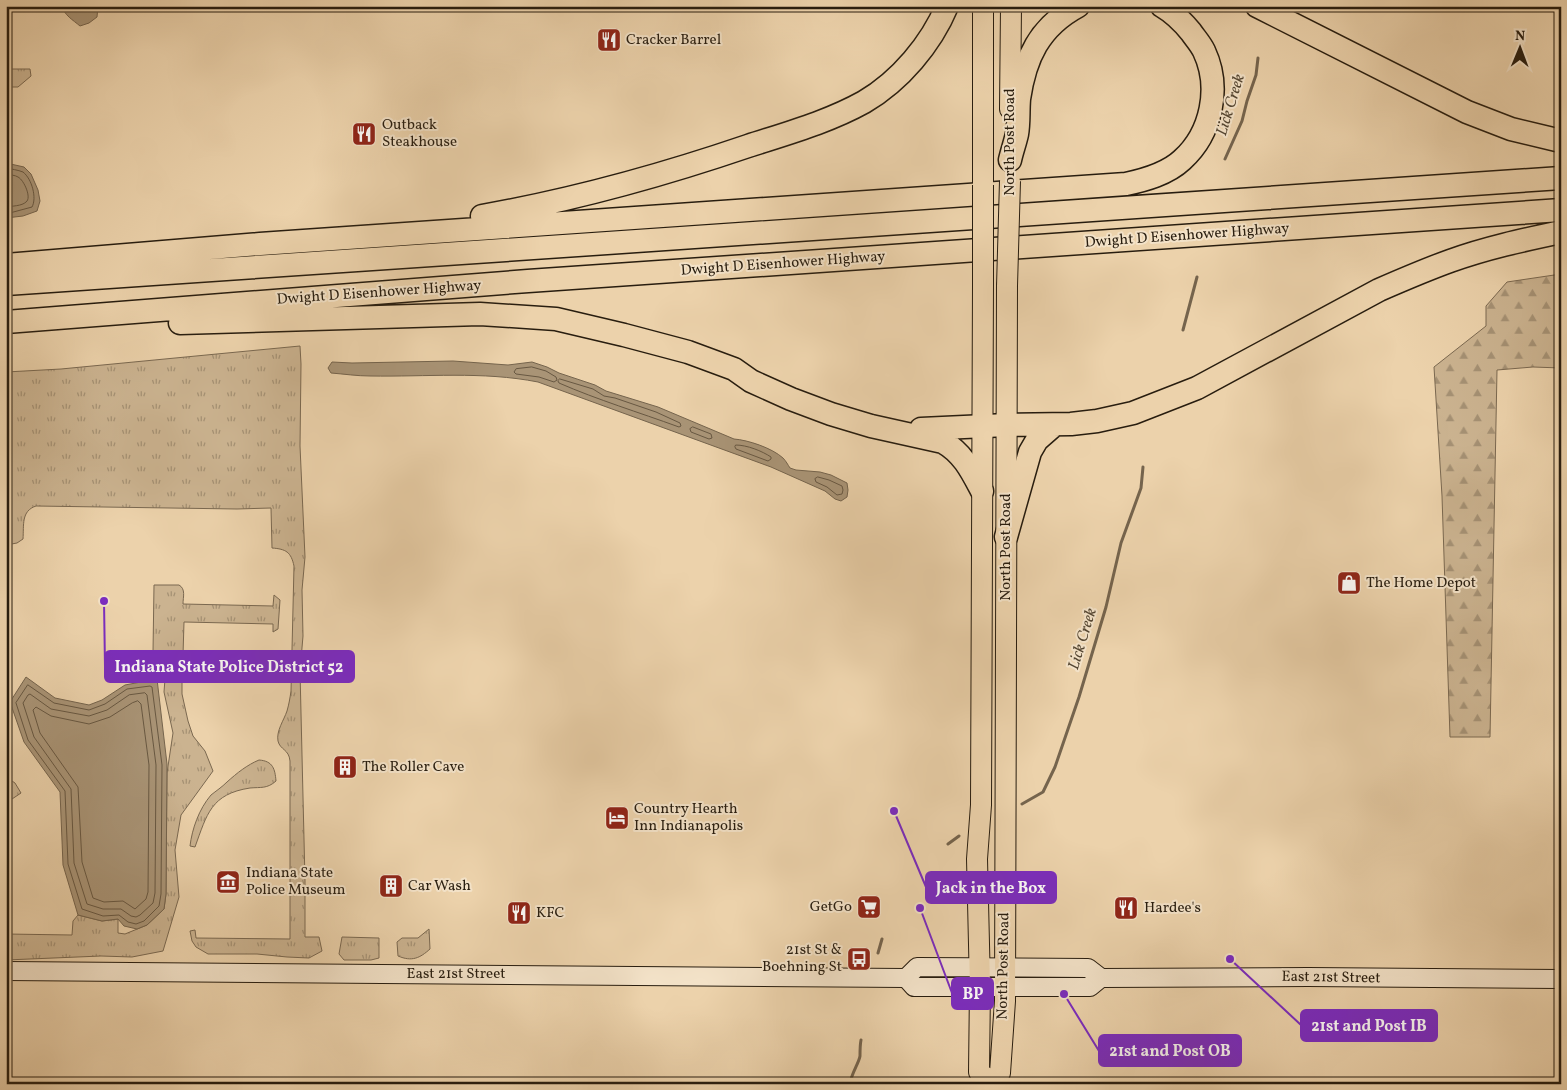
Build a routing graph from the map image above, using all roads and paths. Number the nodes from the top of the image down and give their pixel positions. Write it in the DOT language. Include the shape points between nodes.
graph roads {
  1 [pos="947,6"];
  2 [pos="983,6"];
  3 [pos="1011,6"];
  4 [pos="1078,6"];
  5 [pos="1162,6"];
  6 [pos="1257,6"];
  7 [pos="1561,141"];
  8 [pos="1010,171"];
  9 [pos="1561,178"];
  10 [pos="1561,210"];
  11 [pos="1561,232"];
  12 [pos="260,244"];
  13 [pos="6,265"];
  14 [pos="6,284"];
  15 [pos="6,322"];
  16 [pos="6,333"];
  17 [pos="1007,425"];
  18 [pos="982,426"];
  19 [pos="1053,426"];
  20 [pos="890,429"];
  21 [pos="982,492"];
  22 [pos="1006,537"];
  23 [pos="1005,854"];
  24 [pos="977,859"];
  25 [pos="6,971"];
  26 [pos="979,977"];
  27 [pos="1005,977"];
  28 [pos="1561,979"];
  29 [pos="990,1082"];
  1 -- 12 [label="highway" via="930,38 904,70 866,101 831,119 687,167 575,198 474,218"];
  2 -- 18 [label="main road, North Post Road, bridge"];
  3 -- 8 [label="main road, North Post Road"];
  4 -- 8 [label="highway" via="1066,12 1042,34 1031,53 1019,100"];
  5 -- 12 [label="highway" via="1186,24 1203,50 1213,79 1212,100 1197,144 1181,161 1143,180 1126,184"];
  6 -- 7 [label="highway" via="1467,112 1511,129"];
  8 -- 17 [label="main road, North Post Road, bridge"];
  9 -- 14 [label="highway"];
  10 -- 15 [label="highway, Dwight D Eisenhower Highway" via="528,281"];
  11 -- 19 [label="highway" via="1495,247 1397,281 1172,399 1117,417"];
  12 -- 13 [label="highway"];
  16 -- 20 [label="highway" via="138,324 444,314 556,320 688,352 734,369 751,381 818,410"];
  17 -- 18 [label="highway"];
  17 -- 19 [label="highway"];
  17 -- 22 [label="main road, North Post Road"];
  18 -- 20 [label="highway"];
  18 -- 21 [label="main road, North Post Road"];
  19 -- 22 [label="highway" via="1037,440 1030,452"];
  20 -- 21 [label="highway" via="952,447 968,466"];
  21 -- 24 [label="main road, North Post Road" via="981,805"];
  22 -- 23 [label="main road, North Post Road"];
  23 -- 24 [label="main road"];
  23 -- 27 [label="main road, North Post Road"];
  24 -- 26 [label="main road, North Post Road"];
  25 -- 26 [label="main road, East 21st Street" via="906,978 917,967"];
  26 -- 27 [label="main road, East 21st Street"];
  26 -- 29 [label="main road, North Post Road" via="979,1072"];
  27 -- 28 [label="main road, East 21st Street" via="1088,968 1101,978"];
  27 -- 29 [label="main road, North Post Road" via="1000,1073"];
}
